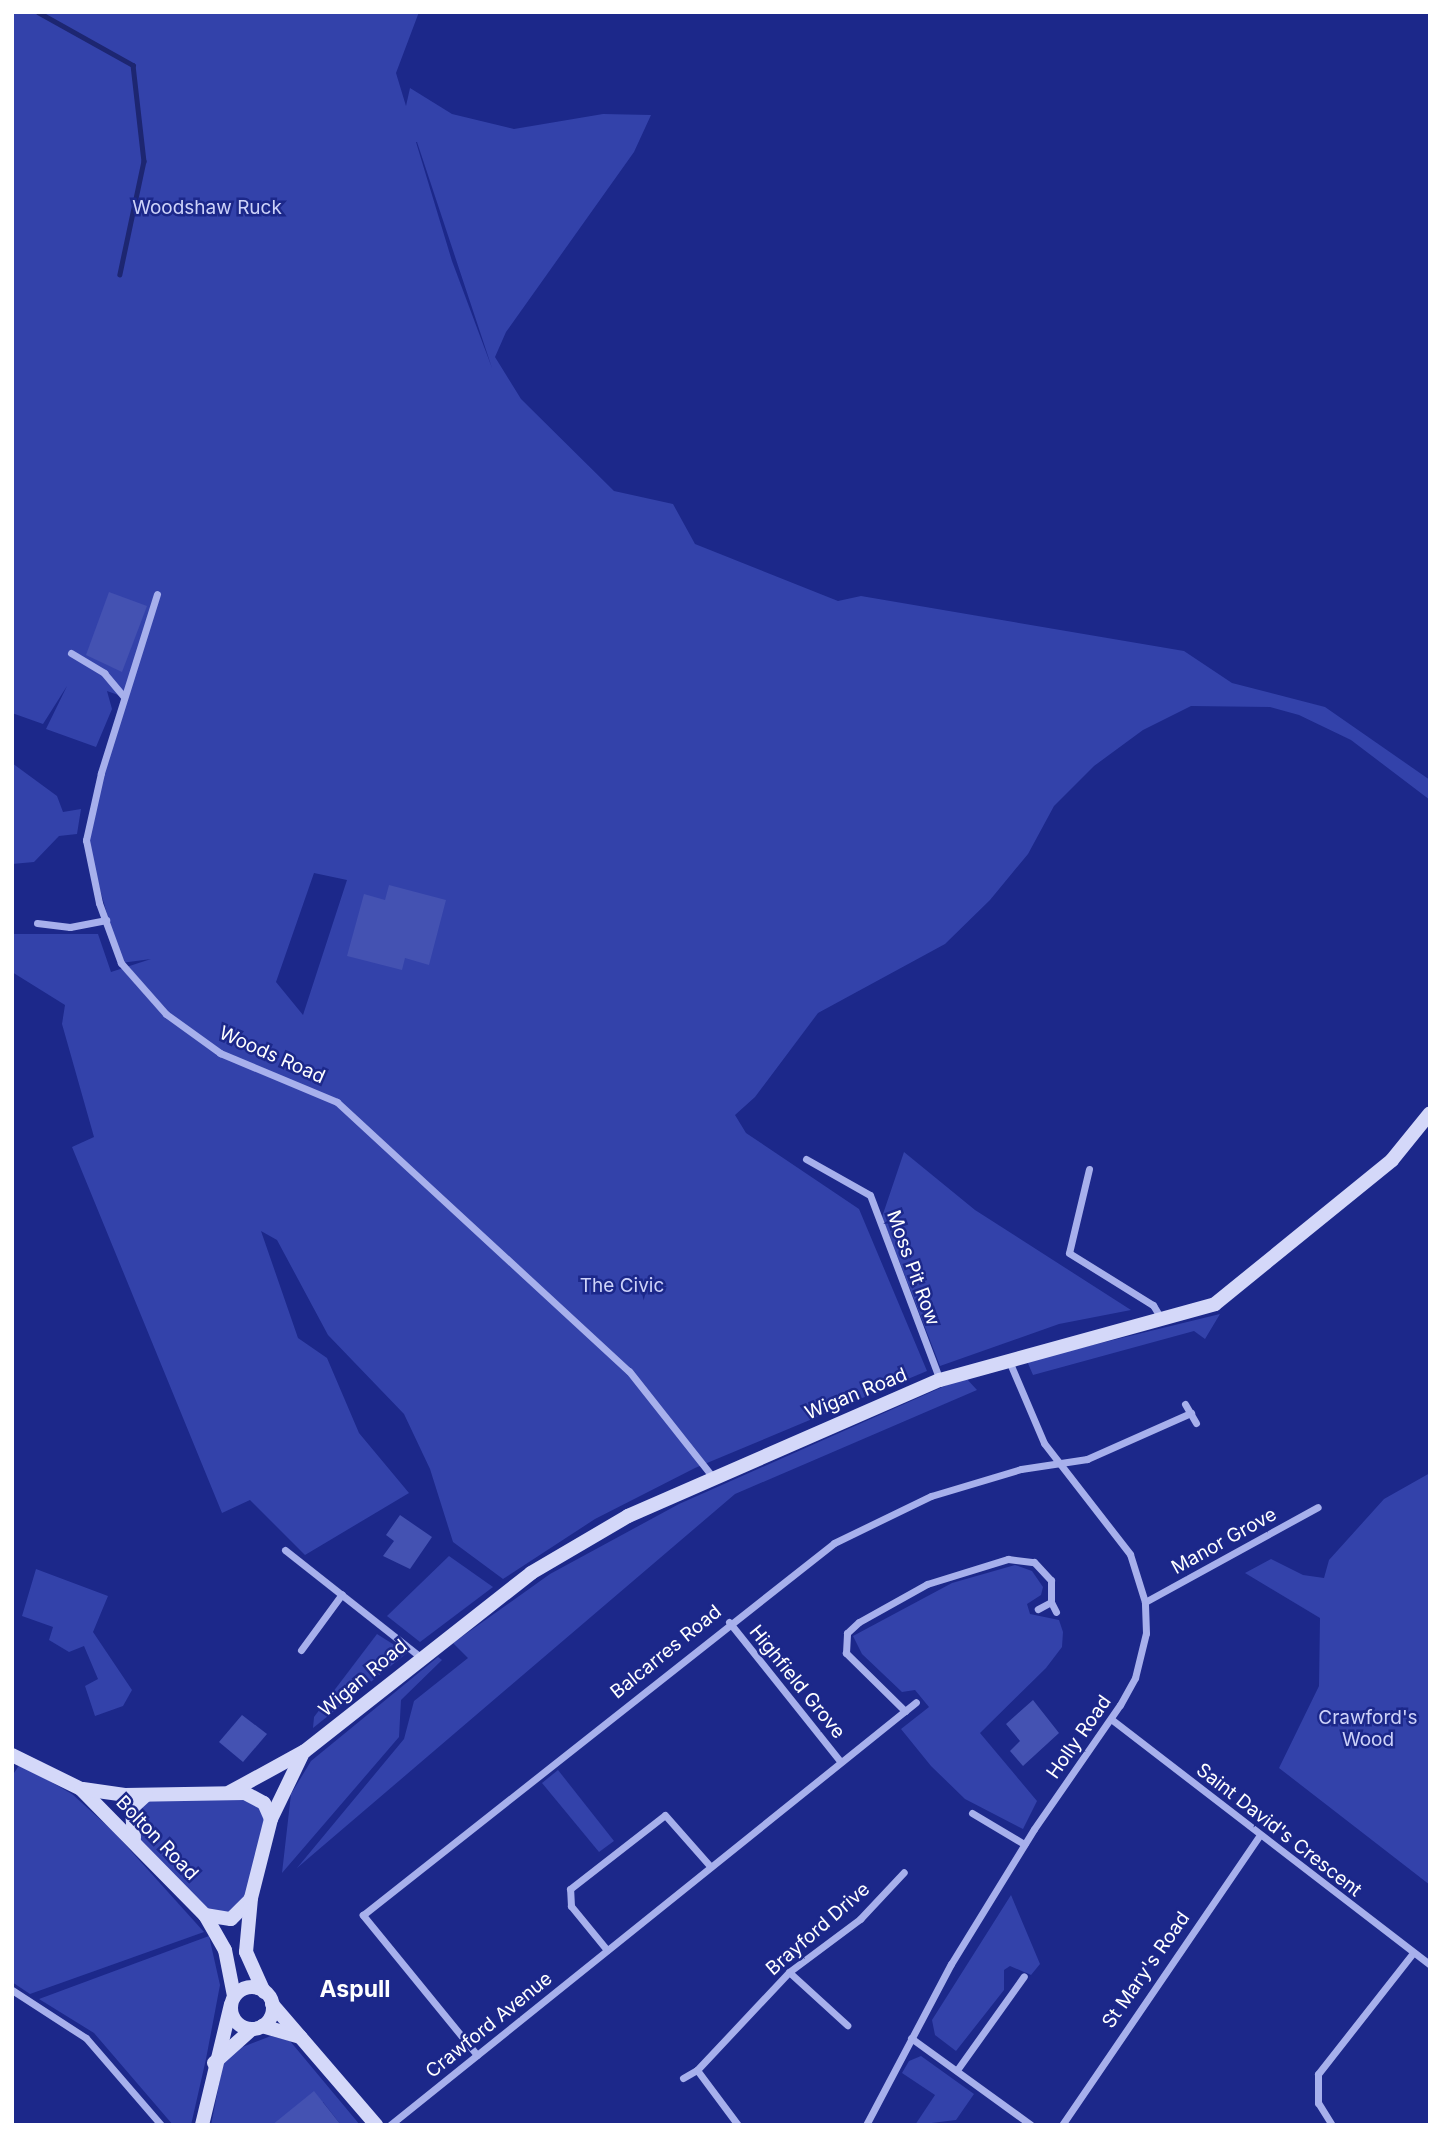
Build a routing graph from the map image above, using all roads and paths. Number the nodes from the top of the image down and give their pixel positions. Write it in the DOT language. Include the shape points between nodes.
graph roads {
  1 [pos="158,594"];
  2 [pos="72,653"];
  3 [pos="124,697"];
  4 [pos="106,919"];
  5 [pos="37,923"];
  6 [pos="1430,1113"];
  7 [pos="806,1159"];
  8 [pos="1089,1169"];
  9 [pos="1163,1321"];
  10 [pos="1008,1357"];
  11 [pos="940,1380"];
  12 [pos="1185,1404"];
  13 [pos="1191,1413"];
  14 [pos="1196,1423"];
  15 [pos="1059,1465"];
  16 [pos="712,1476"];
  17 [pos="1318,1507"];
  18 [pos="285,1550"];
  19 [pos="342,1594"];
  20 [pos="1051,1602"];
  21 [pos="1145,1602"];
  22 [pos="1038,1609"];
  23 [pos="1056,1612"];
  24 [pos="729,1622"];
  25 [pos="301,1650"];
  26 [pos="419,1656"];
  27 [pos="916,1702"];
  28 [pos="905,1711"];
  29 [pos="1111,1719"];
  30 [pos="305,1751"];
  31 [pos="13,1757"];
  32 [pos="840,1761"];
  33 [pos="81,1789"];
  34 [pos="230,1792"];
  35 [pos="146,1795"];
  36 [pos="972,1813"];
  37 [pos="271,1819"];
  38 [pos="1259,1836"];
  39 [pos="134,1839"];
  40 [pos="1024,1844"];
  41 [pos="710,1866"];
  42 [pos="904,1872"];
  43 [pos="250,1898"];
  44 [pos="205,1915"];
  45 [pos="607,1950"];
  46 [pos="1413,1953"];
  47 [pos="1430,1965"];
  48 [pos="789,1972"];
  49 [pos="1024,1976"];
  50 [pos="12,1990"];
  51 [pos="268,1998"];
  52 [pos="233,1999"];
  53 [pos="846,2025"];
  54 [pos="257,2027"];
  55 [pos="301,2037"];
  56 [pos="911,2038"];
  57 [pos="477,2055"];
  58 [pos="213,2064"];
  59 [pos="696,2070"];
  60 [pos="957,2070"];
  61 [pos="683,2078"];
  62 [pos="161,2125"];
  63 [pos="201,2125"];
  64 [pos="376,2125"];
  65 [pos="390,2125"];
  66 [pos="738,2125"];
  67 [pos="866,2125"];
  68 [pos="1031,2125"];
  69 [pos="1062,2125"];
  70 [pos="1332,2125"];
  1 -- 3 [label="street, Woods Road"];
  2 -- 3 [label="street" via="104,673"];
  3 -- 4 [label="street, Woods Road" via="86,840"];
  4 -- 5 [label="street" via="70,927"];
  4 -- 16 [label="street, Woods Road" via="121,964 166,1014 220,1053 337,1102 629,1371"];
  6 -- 9 [label="main road, Wigan Road" via="1392,1160 1235,1292"];
  7 -- 11 [label="street, Moss Pit Row" via="870,1195"];
  8 -- 9 [label="street" via="1069,1253 1153,1305"];
  9 -- 10 [label="main road, Wigan Road"];
  10 -- 11 [label="main road, Wigan Road"];
  10 -- 15 [label="street, Holly Road"];
  11 -- 16 [label="main road, Wigan Road"];
  12 -- 13 [label="street"];
  13 -- 14 [label="street"];
  13 -- 15 [label="street, Balcarres Road" via="1133,1442"];
  15 -- 21 [label="street, Holly Road" via="1130,1554"];
  15 -- 24 [label="street, Balcarres Road" via="975,1482 888,1514 807,1561"];
  16 -- 26 [label="main road, Wigan Road" via="565,1551"];
  17 -- 21 [label="street, Manor Grove"];
  18 -- 19 [label="street"];
  19 -- 25 [label="street"];
  19 -- 26 [label="street"];
  20 -- 22 [label="street"];
  20 -- 23 [label="street"];
  20 -- 28 [label="street" via="1053,1590 1044,1570 1034,1562 1008,1559 927,1584 859,1622 847,1633 846,1653"];
  21 -- 29 [label="street, Holly Road" via="1146,1633 1135,1678"];
  24 -- 32 [label="street, Highfield Grove"];
  24 -- 57 [label="street, Balcarres Road" via="363,1915"];
  26 -- 30 [label="main road, Wigan Road"];
  27 -- 28 [label="street, Crawford Avenue"];
  28 -- 32 [label="street, Crawford Avenue"];
  29 -- 38 [label="street, Saint David's Crescent"];
  29 -- 40 [label="street, Holly Road"];
  30 -- 34 [label="main road, Wigan Road"];
  30 -- 37 [label="main road, Wigan Road"];
  31 -- 33 [label="main road, Bolton Road"];
  32 -- 41 [label="street, Crawford Avenue"];
  33 -- 35 [label="main road, Bolton Road"];
  33 -- 39 [label="main road, Bolton Road"];
  34 -- 35 [label="main road, Bolton Road"];
  34 -- 37 [label="main road" via="258,1798"];
  35 -- 39 [label="main road" via="132,1808"];
  36 -- 40 [label="street"];
  37 -- 43 [label="main road, Wigan Road"];
  38 -- 46 [label="street, Saint David's Crescent"];
  38 -- 69 [label="street, St Mary's Road"];
  39 -- 44 [label="main road, Bolton Road"];
  40 -- 56 [label="street, Holly Road"];
  41 -- 45 [label="street, Crawford Avenue"];
  41 -- 45 [label="street" via="665,1815 570,1889 571,1906"];
  42 -- 48 [label="street, Brayford Drive" via="860,1919"];
  43 -- 44 [label="main road" via="231,1919"];
  43 -- 51 [label="main road, Wigan Road" via="246,1952"];
  44 -- 52 [label="main road, Bolton Road" via="225,1950"];
  45 -- 57 [label="street, Crawford Avenue"];
  46 -- 47 [label="street, Saint David's Crescent"];
  46 -- 70 [label="street" via="1318,2074 1318,2103"];
  48 -- 53 [label="street"];
  48 -- 59 [label="street, Brayford Drive"];
  49 -- 60 [label="street"];
  50 -- 62 [label="street" via="86,2038"];
  51 -- 52 [label="main road" via="245,1988"];
  51 -- 54 [label="main road"];
  51 -- 55 [label="main road, Wigan Road"];
  52 -- 54 [label="main road" via="235,2021"];
  52 -- 58 [label="main road"];
  54 -- 55 [label="main road"];
  54 -- 58 [label="main road"];
  55 -- 64 [label="main road, Wigan Road"];
  56 -- 60 [label="street"];
  56 -- 67 [label="street, Holly Road"];
  57 -- 65 [label="street, Crawford Avenue"];
  58 -- 63 [label="main road"];
  59 -- 61 [label="street, Brayford Drive"];
  59 -- 66 [label="street"];
  60 -- 68 [label="street"];
}
